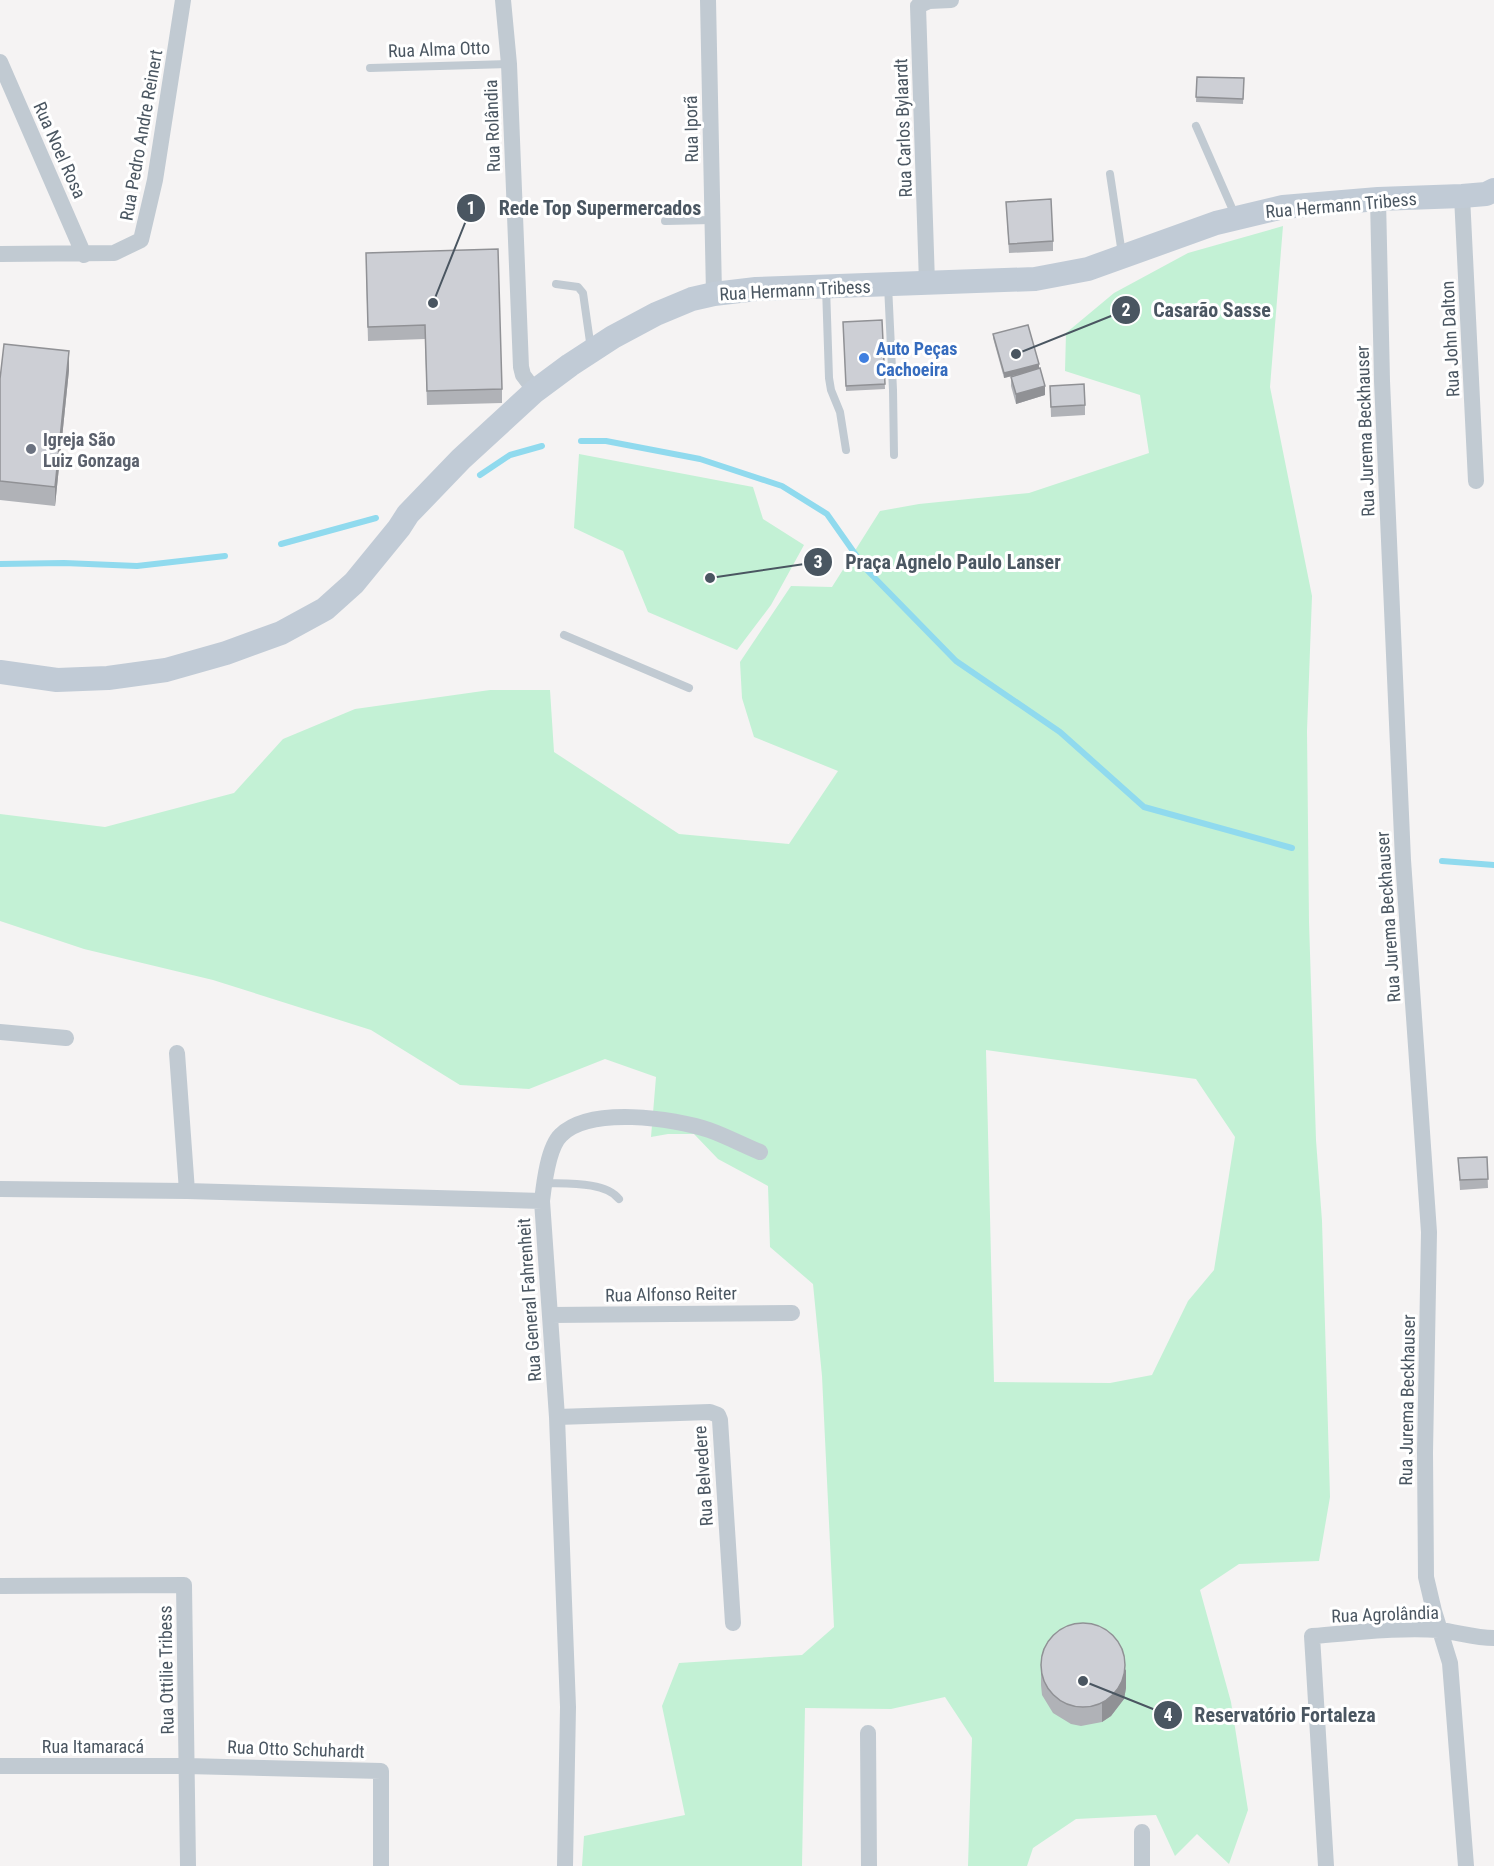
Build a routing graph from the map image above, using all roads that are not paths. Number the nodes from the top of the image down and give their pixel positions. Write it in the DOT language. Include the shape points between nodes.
graph roads {
  1 [pos="183,0"];
  2 [pos="503,0"];
  3 [pos="708,0"];
  4 [pos="951,0"];
  5 [pos="0,62"];
  6 [pos="509,64"];
  7 [pos="370,68"];
  8 [pos="1196,126"];
  9 [pos="1110,174"];
  10 [pos="1494,190"];
  11 [pos="1462,196"];
  12 [pos="1378,199"];
  13 [pos="1237,218"];
  14 [pos="712,220"];
  15 [pos="665,221"];
  16 [pos="0,254"];
  17 [pos="84,255"];
  18 [pos="1122,257"];
  19 [pos="556,284"];
  20 [pos="927,284"];
  21 [pos="888,285"];
  22 [pos="826,287"];
  23 [pos="714,294"];
  24 [pos="591,352"];
  25 [pos="535,391"];
  26 [pos="846,450"];
  27 [pos="894,455"];
  28 [pos="1476,481"];
  29 [pos="564,635"];
  30 [pos="0,672"];
  31 [pos="689,688"];
  32 [pos="0,1032"];
  33 [pos="66,1038"];
  34 [pos="177,1053"];
  35 [pos="760,1152"];
  36 [pos="544,1183"];
  37 [pos="0,1189"];
  38 [pos="187,1191"];
  39 [pos="619,1199"];
  40 [pos="542,1201"];
  41 [pos="792,1313"];
  42 [pos="550,1315"];
  43 [pos="557,1417"];
  44 [pos="0,1586"];
  45 [pos="733,1623"];
  46 [pos="1440,1630"];
  47 [pos="1494,1638"];
  48 [pos="868,1733"];
  49 [pos="0,1766"];
  50 [pos="187,1766"];
  51 [pos="1142,1832"];
  52 [pos="188,1866"];
  53 [pos="381,1866"];
  54 [pos="565,1866"];
  55 [pos="869,1866"];
  56 [pos="1142,1866"];
  57 [pos="1326,1866"];
  58 [pos="1466,1866"];
  1 -- 17 [label="street, Rua Pedro Andre Reinert" via="155,180 141,240 114,253"];
  2 -- 6 [label="street, Rua Rolândia"];
  3 -- 14 [label="street, Rua Iporã"];
  4 -- 20 [label="street, Rua Carlos Bylaardt" via="918,6"];
  5 -- 17 [label="street, Rua Noel Rosa"];
  6 -- 7 [label="lane, Rua Alma Otto"];
  6 -- 25 [label="street, Rua Rolândia" via="521,367"];
  8 -- 13 [label="lane"];
  9 -- 18 [label="lane"];
  10 -- 11 [label="main road, Rua Hermann Tribess"];
  11 -- 12 [label="main road, Rua Hermann Tribess"];
  11 -- 28 [label="street, Rua John Dalton"];
  12 -- 13 [label="main road, Rua Hermann Tribess" via="1283,207"];
  12 -- 46 [label="street, Rua Jurema Beckhauser" via="1403,860 1429,1232 1426,1577"];
  13 -- 18 [label="main road, Rua Hermann Tribess"];
  14 -- 15 [label="lane"];
  14 -- 23 [label="street, Rua Iporã"];
  16 -- 17 [label="street, Rua Pedro Andre Reinert"];
  18 -- 20 [label="main road, Rua Hermann Tribess" via="1088,269 1035,279"];
  19 -- 24 [label="lane" via="578,287 583,293"];
  20 -- 21 [label="main road, Rua Hermann Tribess"];
  21 -- 22 [label="main road, Rua Hermann Tribess"];
  21 -- 27 [label="lane"];
  22 -- 23 [label="main road, Rua Hermann Tribess"];
  22 -- 26 [label="lane" via="829,378"];
  23 -- 24 [label="main road, Rua Hermann Tribess" via="656,314"];
  24 -- 25 [label="main road, Rua Hermann Tribess"];
  25 -- 30 [label="main road, Rua Hermann Tribess" via="408,514 354,583 325,609 281,633 166,670 57,680"];
  29 -- 31 [label="lane"];
  32 -- 33 [label="street"];
  34 -- 38 [label="street"];
  35 -- 36 [label="street" via="708,1130 671,1121 590,1119 559,1136"];
  36 -- 39 [label="lane" via="596,1187 614,1193"];
  36 -- 40 [label="street"];
  37 -- 38 [label="street, Rua General Fahrenheit"];
  38 -- 40 [label="street, Rua General Fahrenheit"];
  40 -- 42 [label="street, Rua General Fahrenheit"];
  41 -- 42 [label="street, Rua Alfonso Reiter"];
  42 -- 43 [label="street, Rua General Fahrenheit"];
  43 -- 45 [label="street, Rua Belvedere" via="710,1412 718,1415"];
  43 -- 54 [label="street, Rua General Fahrenheit" via="568,1707"];
  44 -- 50 [label="street, Rua Ottilie Tribess" via="184,1586"];
  46 -- 47 [label="street, Rua Agrolândia"];
  46 -- 57 [label="street, Rua Agrolândia" via="1312,1636"];
  46 -- 58 [label="street, Rua Jurema Beckhauser" via="1450,1663"];
  48 -- 55 [label="street"];
  49 -- 50 [label="street, Rua Itamaracá"];
  50 -- 52 [label="street, Rua Ottilie Tribess"];
  50 -- 53 [label="street, Rua Otto Schuhardt" via="381,1771"];
  51 -- 56 [label="street"];
}
